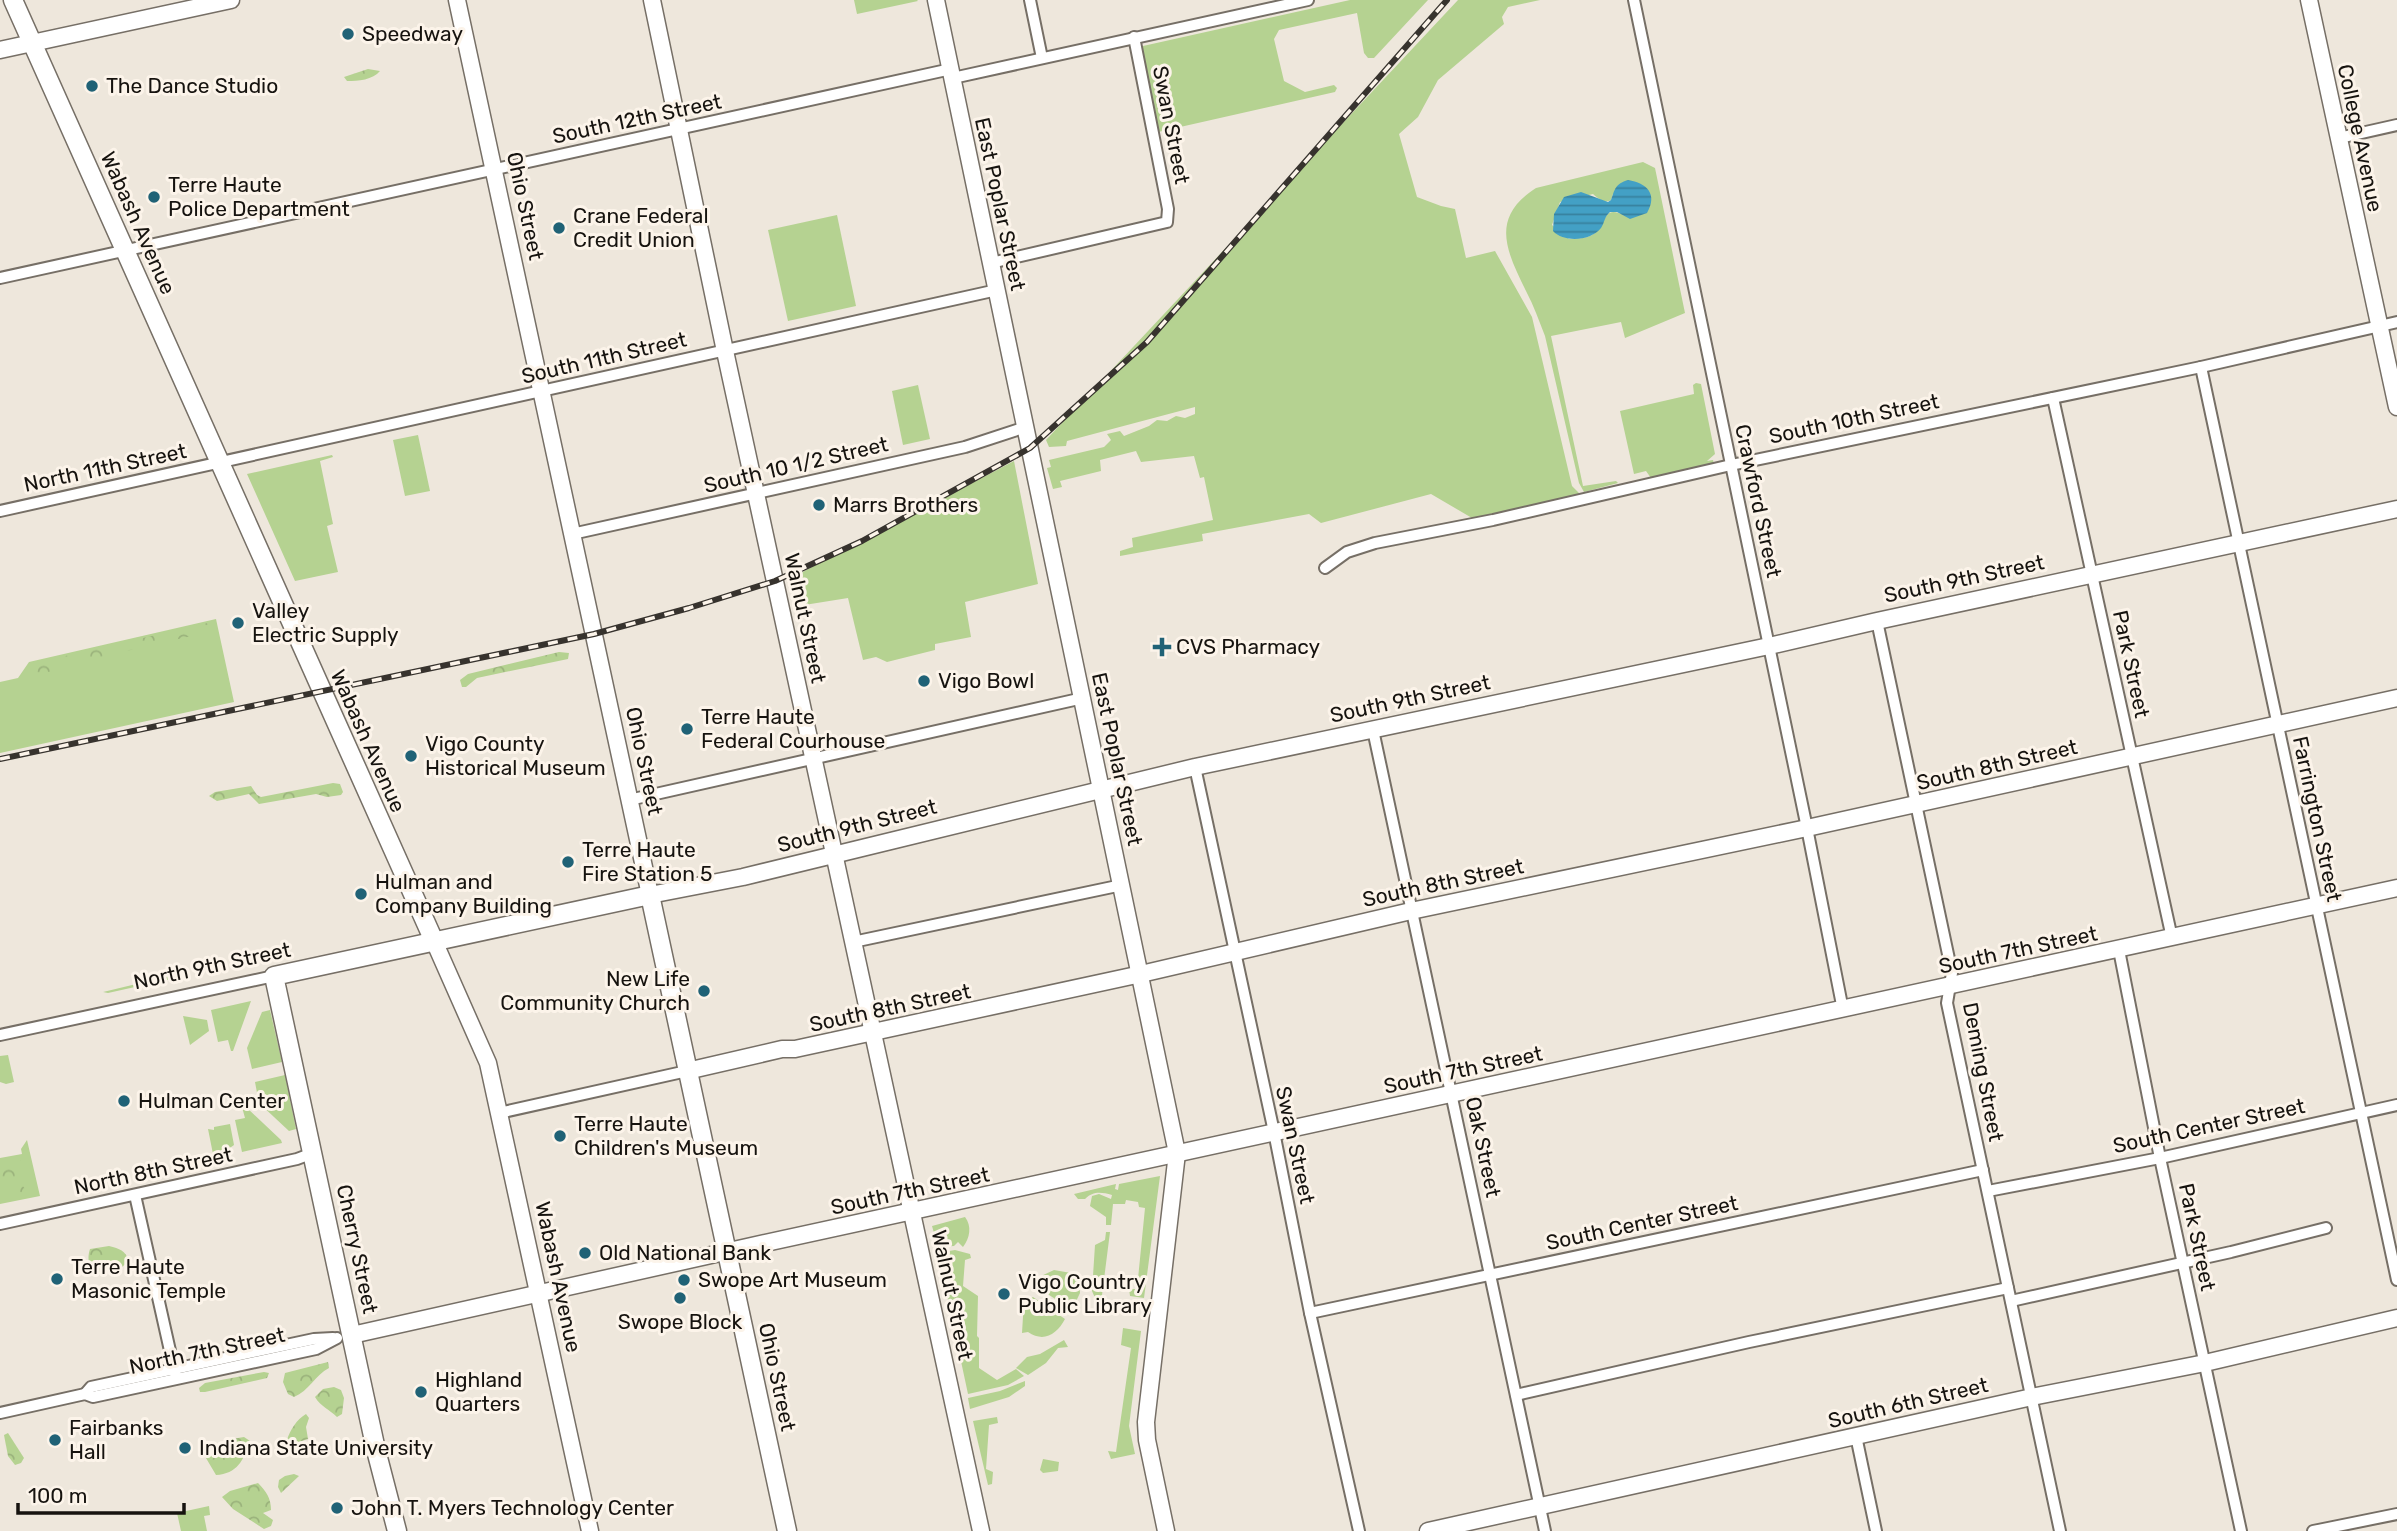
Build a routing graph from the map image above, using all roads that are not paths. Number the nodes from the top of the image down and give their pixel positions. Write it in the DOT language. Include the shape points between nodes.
graph roads {
  1 [pos="13,0"];
  2 [pos="231,0"];
  3 [pos="457,0"];
  4 [pos="652,0"];
  5 [pos="936,0"];
  6 [pos="1030,0"];
  7 [pos="1308,0"];
  8 [pos="1634,0"];
  9 [pos="2309,0"];
  10 [pos="1275,4"];
  11 [pos="1134,37"];
  12 [pos="33,44"];
  13 [pos="0,50"];
  14 [pos="1042,58"];
  15 [pos="952,74"];
  16 [pos="2397,125"];
  17 [pos="678,130"];
  18 [pos="2339,138"];
  19 [pos="494,169"];
  20 [pos="125,251"];
  21 [pos="991,263"];
  22 [pos="0,278"];
  23 [pos="997,290"];
  24 [pos="2397,322"];
  25 [pos="2379,326"];
  26 [pos="725,351"];
  27 [pos="2201,367"];
  28 [pos="542,392"];
  29 [pos="2053,398"];
  30 [pos="2397,407"];
  31 [pos="1026,427"];
  32 [pos="219,463"];
  33 [pos="1731,465"];
  34 [pos="756,494"];
  35 [pos="2397,509"];
  36 [pos="0,511"];
  37 [pos="572,534"];
  38 [pos="2239,543"];
  39 [pos="1325,568"];
  40 [pos="2092,576"];
  41 [pos="1877,621"];
  42 [pos="1769,646"];
  43 [pos="1083,698"];
  44 [pos="2397,698"];
  45 [pos="2278,725"];
  46 [pos="1373,730"];
  47 [pos="2131,756"];
  48 [pos="814,758"];
  49 [pos="1195,767"];
  50 [pos="1102,790"];
  51 [pos="629,800"];
  52 [pos="1916,804"];
  53 [pos="1807,828"];
  54 [pos="833,855"];
  55 [pos="1122,885"];
  56 [pos="2397,888"];
  57 [pos="650,895"];
  58 [pos="2315,907"];
  59 [pos="1411,911"];
  60 [pos="2172,937"];
  61 [pos="434,941"];
  62 [pos="853,942"];
  63 [pos="2119,950"];
  64 [pos="1234,951"];
  65 [pos="1141,974"];
  66 [pos="274,976"];
  67 [pos="1949,987"];
  68 [pos="1843,1010"];
  69 [pos="874,1033"];
  70 [pos="0,1035"];
  71 [pos="687,1072"];
  72 [pos="1451,1093"];
  73 [pos="2397,1104"];
  74 [pos="499,1113"];
  75 [pos="2360,1113"];
  76 [pos="1274,1132"];
  77 [pos="313,1153"];
  78 [pos="1177,1153"];
  79 [pos="2160,1158"];
  80 [pos="1983,1170"];
  81 [pos="1988,1191"];
  82 [pos="135,1195"];
  83 [pos="913,1212"];
  84 [pos="0,1224"];
  85 [pos="2326,1228"];
  86 [pos="726,1252"];
  87 [pos="2183,1262"];
  88 [pos="1490,1275"];
  89 [pos="2397,1280"];
  90 [pos="2008,1288"];
  91 [pos="539,1292"];
  92 [pos="2011,1301"];
  93 [pos="1310,1313"];
  94 [pos="2397,1318"];
  95 [pos="345,1336"];
  96 [pos="2205,1363"];
  97 [pos="175,1374"];
  98 [pos="1516,1395"];
  99 [pos="2032,1397"];
  100 [pos="0,1413"];
  101 [pos="1857,1436"];
  102 [pos="1539,1506"];
  103 [pos="2397,1514"];
  104 [pos="397,1531"];
  105 [pos="590,1531"];
  106 [pos="787,1531"];
  107 [pos="981,1531"];
  108 [pos="1166,1531"];
  109 [pos="1359,1531"];
  110 [pos="1429,1531"];
  111 [pos="1545,1531"];
  112 [pos="1876,1531"];
  113 [pos="2060,1531"];
  114 [pos="2241,1531"];
  115 [pos="2313,1531"];
  1 -- 12 [label="main road, Wabash Avenue"];
  2 -- 12 [label="street"];
  3 -- 19 [label="street, Ohio Street"];
  4 -- 17 [label="street, Walnut Street"];
  5 -- 15 [label="street, East Poplar Street"];
  6 -- 14 [label="street"];
  7 -- 10 [label="street, South 12th Street"];
  8 -- 33 [label="street, Crawford Street"];
  9 -- 18 [label="street, College Avenue"];
  10 -- 11 [label="street, South 12th Street"];
  11 -- 14 [label="street, South 12th Street"];
  11 -- 21 [label="street, Swan Street" via="1167,222"];
  12 -- 13 [label="street"];
  12 -- 20 [label="main road, Wabash Avenue"];
  14 -- 15 [label="street, South 12th Street"];
  15 -- 17 [label="street, South 12th Street"];
  15 -- 21 [label="street, East Poplar Street"];
  16 -- 18 [label="street"];
  17 -- 19 [label="street, South 12th Street"];
  17 -- 26 [label="street, Walnut Street"];
  18 -- 25 [label="street, College Avenue"];
  19 -- 20 [label="street, South 12th Street"];
  19 -- 28 [label="street, Ohio Street"];
  20 -- 22 [label="street, South 12th Street"];
  20 -- 32 [label="main road, Wabash Avenue"];
  21 -- 23 [label="street, East Poplar Street"];
  23 -- 26 [label="street, South 11th Street"];
  23 -- 31 [label="street, East Poplar Street"];
  24 -- 25 [label="street, South 10th Street"];
  25 -- 27 [label="street, South 10th Street"];
  25 -- 30 [label="street, College Avenue"];
  26 -- 28 [label="street, South 11th Street"];
  26 -- 34 [label="street, Walnut Street"];
  27 -- 29 [label="street, South 10th Street"];
  27 -- 38 [label="street, Farrington Street"];
  28 -- 32 [label="street, South 11th Street"];
  28 -- 37 [label="street, Ohio Street"];
  29 -- 33 [label="street, South 10th Street"];
  29 -- 40 [label="street, Park Street"];
  31 -- 34 [label="street, South 10 1/2 Street" via="965,447"];
  31 -- 43 [label="street, East Poplar Street"];
  32 -- 36 [label="street, North 11th Street"];
  32 -- 61 [label="main road, Wabash Avenue"];
  33 -- 39 [label="street, South 10th Street" via="1375,543 1347,552"];
  33 -- 42 [label="street, Crawford Street"];
  34 -- 37 [label="street, South 10 1/2 Street"];
  34 -- 48 [label="street, Walnut Street"];
  35 -- 38 [label="street, South 9th Street"];
  37 -- 51 [label="street, Ohio Street"];
  38 -- 40 [label="street, South 9th Street"];
  38 -- 45 [label="street, Farrington Street"];
  40 -- 41 [label="street, South 9th Street"];
  40 -- 47 [label="street, Park Street"];
  41 -- 42 [label="street, South 9th Street"];
  41 -- 52 [label="street, Deming Street"];
  42 -- 46 [label="street, South 9th Street"];
  42 -- 53 [label="street, Crawford Street"];
  43 -- 48 [label="street"];
  43 -- 50 [label="street, East Poplar Street"];
  44 -- 45 [label="street, South 8th Street"];
  45 -- 47 [label="street, South 8th Street"];
  45 -- 58 [label="street, Farrington Street"];
  46 -- 49 [label="street, South 9th Street"];
  46 -- 59 [label="street, Oak Street"];
  47 -- 52 [label="street, South 8th Street"];
  47 -- 60 [label="street, Park Street"];
  48 -- 51 [label="street"];
  48 -- 54 [label="street, Walnut Street"];
  49 -- 50 [label="street, South 9th Street"];
  49 -- 64 [label="street, Swan Street"];
  50 -- 54 [label="street, South 9th Street"];
  50 -- 55 [label="street, East Poplar Street"];
  51 -- 57 [label="street, Ohio Street"];
  52 -- 53 [label="street, South 8th Street"];
  52 -- 67 [label="street, Deming Street" via="1952,973"];
  53 -- 59 [label="street, South 8th Street"];
  53 -- 68 [label="street, Crawford Street"];
  54 -- 57 [label="street, South 9th Street"];
  54 -- 62 [label="street, Walnut Street"];
  55 -- 62 [label="street"];
  55 -- 65 [label="street, East Poplar Street"];
  56 -- 58 [label="street, South 7th Street"];
  57 -- 61 [label="main road, South 9th Street"];
  57 -- 71 [label="main road, Ohio Street"];
  58 -- 60 [label="street, South 7th Street"];
  58 -- 75 [label="street, Farrington Street"];
  59 -- 64 [label="street, South 8th Street"];
  59 -- 72 [label="street, Oak Street"];
  60 -- 63 [label="street, South 7th Street"];
  61 -- 66 [label="main road, North 9th Street"];
  61 -- 74 [label="street, Wabash Avenue" via="484,1052"];
  62 -- 69 [label="street, Walnut Street"];
  63 -- 67 [label="street, South 7th Street"];
  63 -- 79 [label="street, Park Street"];
  64 -- 65 [label="street, South 8th Street"];
  64 -- 76 [label="street, Swan Street"];
  65 -- 69 [label="street, South 8th Street"];
  65 -- 78 [label="street, East Poplar Street"];
  66 -- 70 [label="street, North 9th Street"];
  66 -- 77 [label="main road, Cherry Street"];
  67 -- 68 [label="street, South 7th Street"];
  67 -- 80 [label="street, Deming Street" via="1947,1003"];
  68 -- 72 [label="street, South 7th Street"];
  69 -- 71 [label="street, South 8th Street"];
  69 -- 83 [label="street, Walnut Street"];
  71 -- 74 [label="street, South 8th Street"];
  71 -- 86 [label="main road, Ohio Street"];
  72 -- 76 [label="street, South 7th Street"];
  72 -- 88 [label="street, Oak Street"];
  73 -- 75 [label="street, South Center Street"];
  74 -- 91 [label="street, Wabash Avenue"];
  75 -- 79 [label="street, South Center Street"];
  75 -- 89 [label="street, Farrington Street"];
  76 -- 78 [label="street, South 7th Street"];
  76 -- 93 [label="street, Swan Street"];
  77 -- 82 [label="street, North 8th Street"];
  77 -- 95 [label="main road, Cherry Street"];
  78 -- 83 [label="street, South 7th Street"];
  78 -- 108 [label="street, East Poplar Street" via="1146,1422"];
  79 -- 81 [label="street, South Center Street"];
  79 -- 87 [label="street, Park Street"];
  80 -- 81 [label="street, Deming Street"];
  80 -- 88 [label="street, South Center Street"];
  81 -- 90 [label="street, Deming Street"];
  82 -- 84 [label="street, North 8th Street"];
  82 -- 97 [label="street"];
  83 -- 86 [label="street, South 7th Street"];
  83 -- 107 [label="street, Walnut Street"];
  85 -- 87 [label="street"];
  86 -- 91 [label="street, South 7th Street"];
  86 -- 106 [label="main road, Ohio Street"];
  87 -- 92 [label="street"];
  87 -- 96 [label="street, Park Street"];
  88 -- 93 [label="street, South Center Street"];
  88 -- 98 [label="street, Oak Street"];
  90 -- 92 [label="street, Deming Street"];
  90 -- 98 [label="street"];
  91 -- 95 [label="street, North 7th Street"];
  91 -- 105 [label="street, Wabash Avenue"];
  92 -- 99 [label="street, Deming Street"];
  93 -- 109 [label="street, Swan Street"];
  94 -- 96 [label="street, South 6th Street"];
  95 -- 97 [label="street, North 7th Street" via="316,1349"];
  95 -- 104 [label="main road, Cherry Street"];
  96 -- 99 [label="street, South 6th Street"];
  96 -- 114 [label="street, Park Street"];
  97 -- 100 [label="street, North 7th Street" via="93,1397 85,1394"];
  98 -- 102 [label="street, Oak Street"];
  99 -- 101 [label="street, South 6th Street"];
  99 -- 113 [label="street, Deming Street"];
  101 -- 102 [label="street, South 6th Street"];
  101 -- 112 [label="street"];
  102 -- 110 [label="street, South 6th Street"];
  102 -- 111 [label="street, Oak Street"];
  103 -- 115 [label="street"];
}
